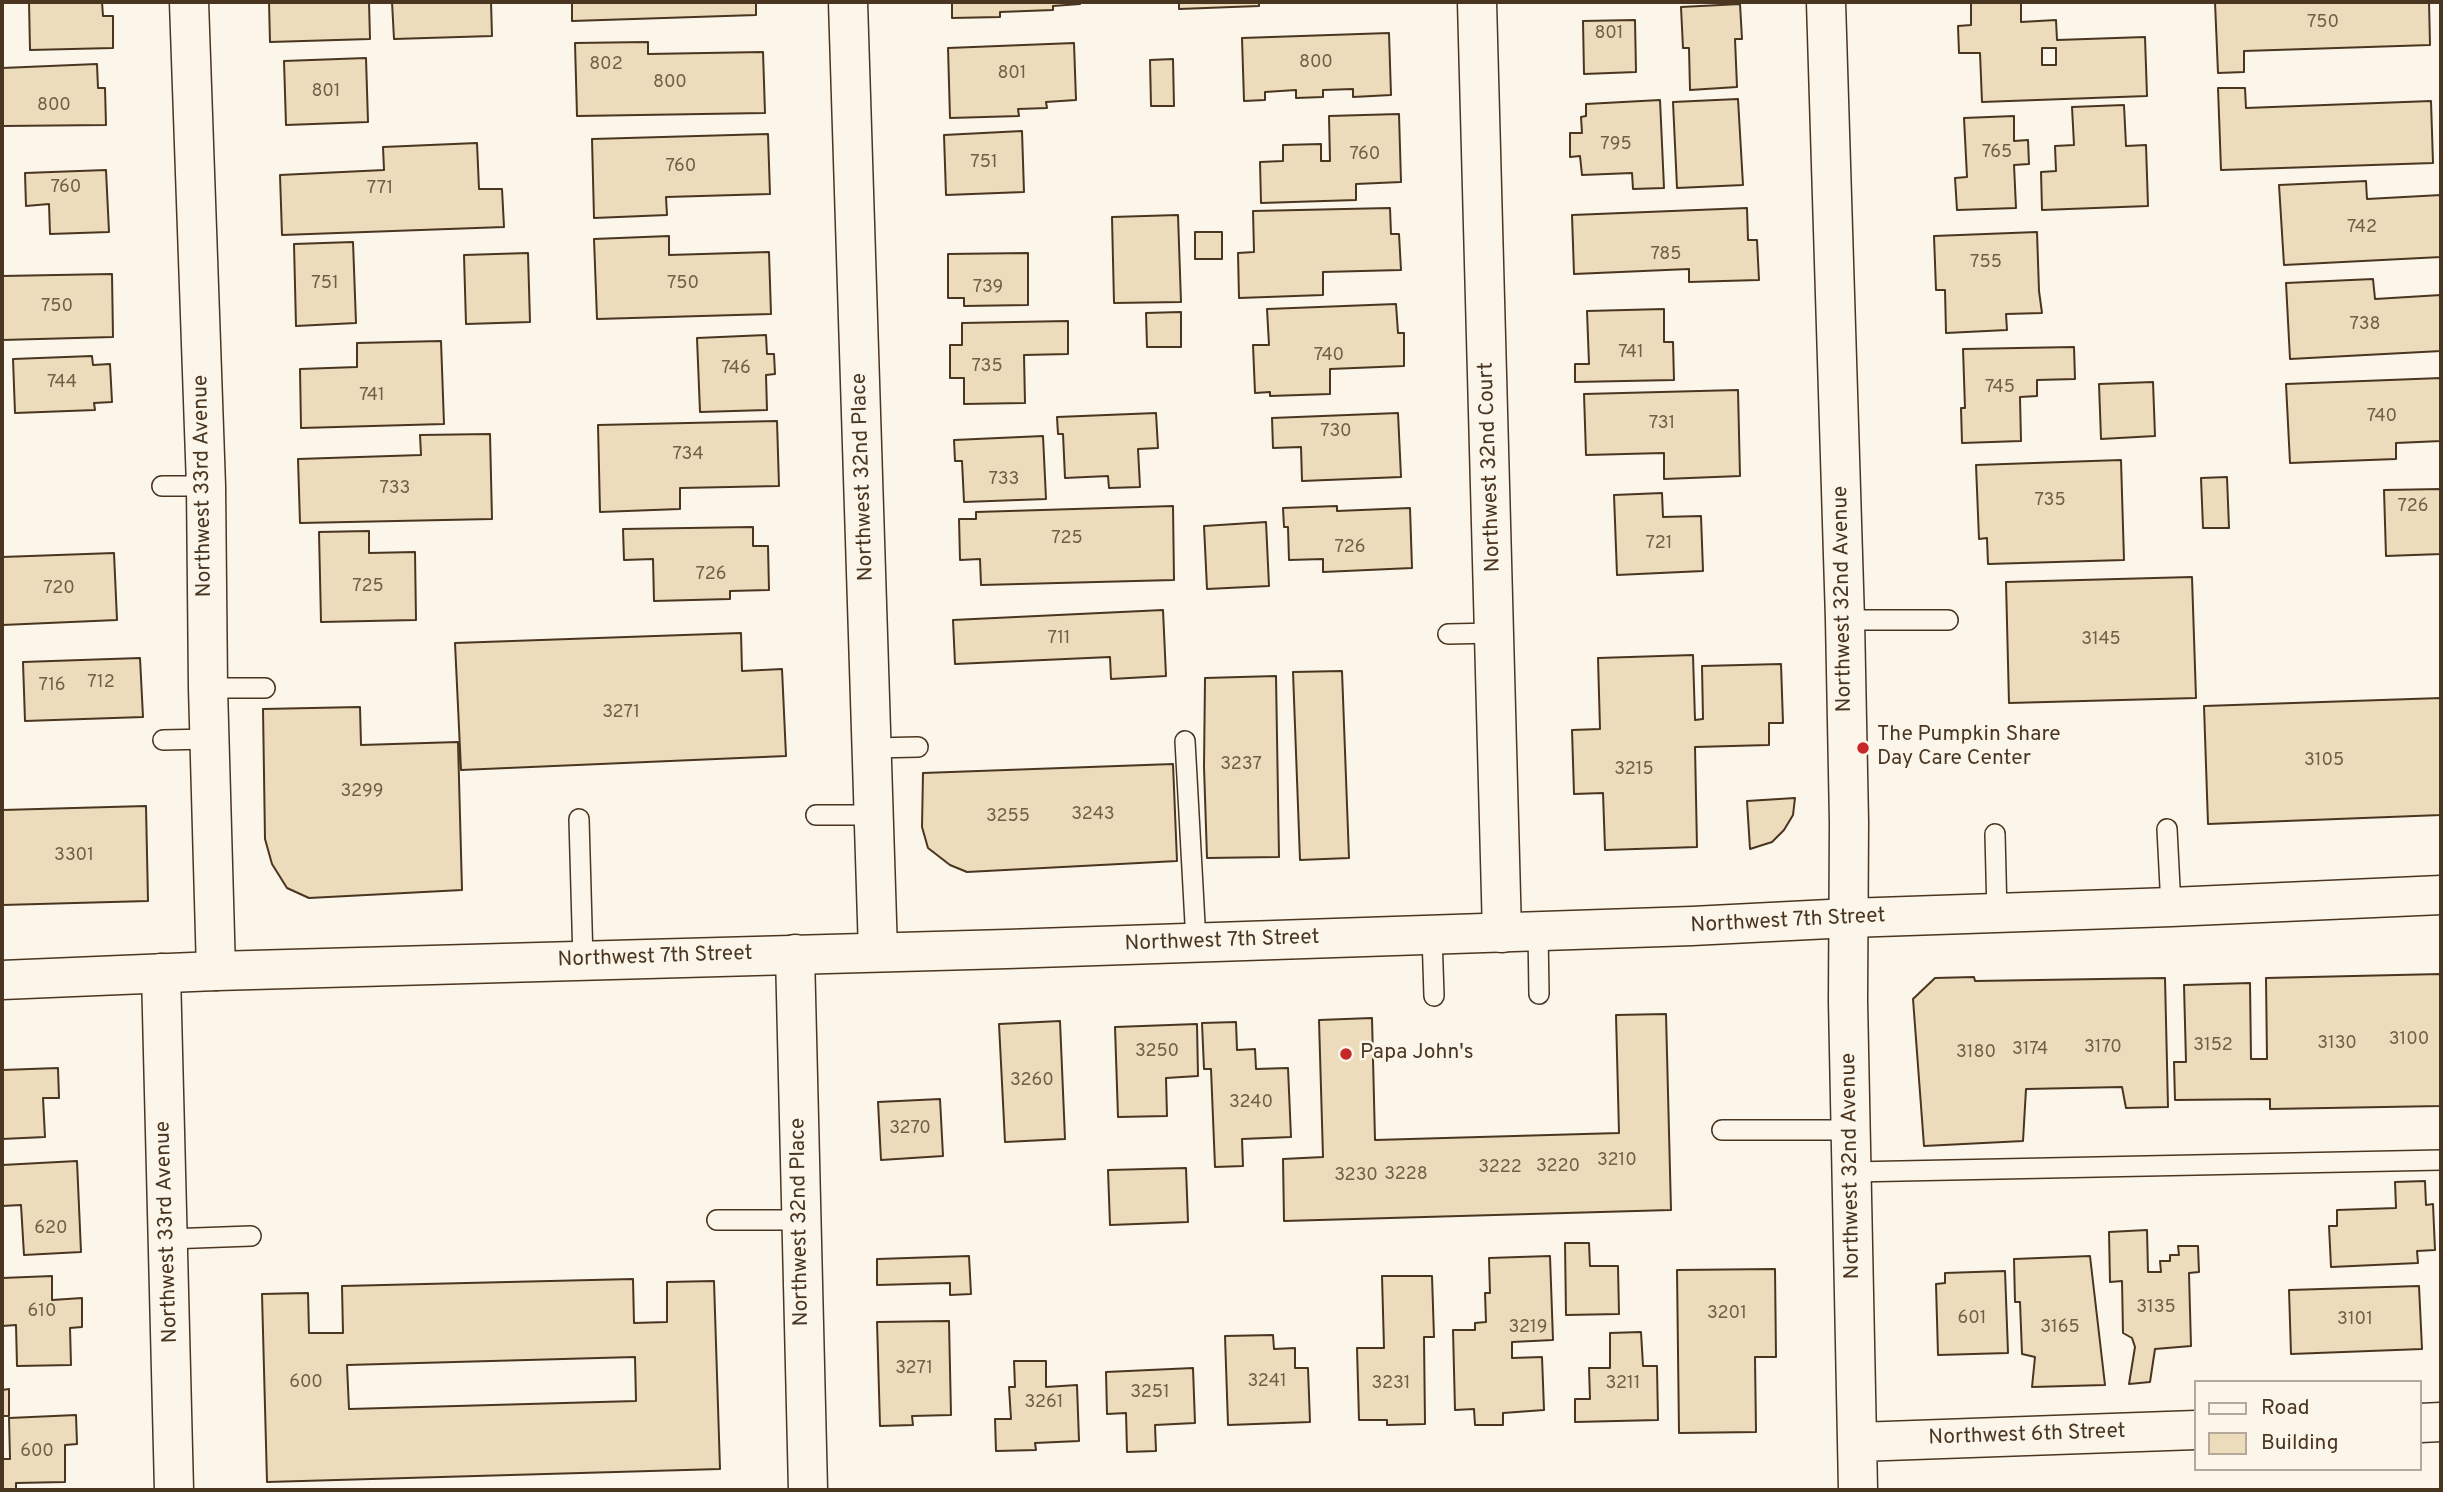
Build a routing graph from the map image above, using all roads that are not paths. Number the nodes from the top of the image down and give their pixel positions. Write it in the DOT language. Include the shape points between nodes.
graph roads {
  1 [pos="189,2"];
  2 [pos="848,2"];
  3 [pos="1477,2"];
  4 [pos="1826,2"];
  5 [pos="162,486"];
  6 [pos="206,486"];
  7 [pos="1845,620"];
  8 [pos="1948,620"];
  9 [pos="1495,633"];
  10 [pos="1448,634"];
  11 [pos="208,688"];
  12 [pos="265,688"];
  13 [pos="209,739"];
  14 [pos="163,740"];
  15 [pos="1185,741"];
  16 [pos="918,747"];
  17 [pos="873,748"];
  18 [pos="816,815"];
  19 [pos="875,815"];
  20 [pos="579,819"];
  21 [pos="2167,829"];
  22 [pos="1995,834"];
  23 [pos="2441,895"];
  24 [pos="2171,907"];
  25 [pos="1997,914"];
  26 [pos="1849,918"];
  27 [pos="1520,932"];
  28 [pos="1432,935"];
  29 [pos="1196,942"];
  30 [pos="878,951"];
  31 [pos="795,954"];
  32 [pos="583,961"];
  33 [pos="216,971"];
  34 [pos="161,973"];
  35 [pos="2,980"];
  36 [pos="1539,994"];
  37 [pos="1434,996"];
  38 [pos="1721,1130"];
  39 [pos="1851,1130"];
  40 [pos="2441,1160"];
  41 [pos="1852,1172"];
  42 [pos="717,1220"];
  43 [pos="800,1220"];
  44 [pos="251,1236"];
  45 [pos="168,1239"];
  46 [pos="2441,1422"];
  47 [pos="2422,1423"];
  48 [pos="2194,1430"];
  49 [pos="1857,1442"];
  50 [pos="174,1490"];
  51 [pos="807,1490"];
  52 [pos="1858,1490"];
  1 -- 6 [label="street, Northwest 33rd Avenue"];
  2 -- 17 [label="street, Northwest 32nd Place"];
  3 -- 9 [label="street, Northwest 32nd Court"];
  4 -- 7 [label="street, Northwest 32nd Avenue"];
  5 -- 6 [label="lane"];
  6 -- 11 [label="street, Northwest 33rd Avenue"];
  7 -- 8 [label="lane"];
  7 -- 26 [label="street, Northwest 32nd Avenue"];
  9 -- 10 [label="lane"];
  9 -- 27 [label="street, Northwest 32nd Court"];
  11 -- 12 [label="lane"];
  11 -- 13 [label="street, Northwest 33rd Avenue"];
  13 -- 14 [label="lane"];
  13 -- 33 [label="street, Northwest 33rd Avenue"];
  15 -- 29 [label="lane"];
  16 -- 17 [label="lane"];
  17 -- 19 [label="street, Northwest 32nd Place"];
  18 -- 19 [label="lane"];
  19 -- 30 [label="street, Northwest 32nd Place"];
  20 -- 32 [label="lane"];
  21 -- 24 [label="lane"];
  22 -- 25 [label="lane"];
  23 -- 24 [label="street, Northwest 7th Street"];
  24 -- 25 [label="street, Northwest 7th Street"];
  25 -- 26 [label="street, Northwest 7th Street"];
  26 -- 27 [label="street, Northwest 7th Street"];
  26 -- 39 [label="street, Northwest 32nd Avenue"];
  27 -- 28 [label="street, Northwest 7th Street"];
  27 -- 36 [label="lane"];
  28 -- 29 [label="street, Northwest 7th Street"];
  28 -- 37 [label="lane"];
  29 -- 30 [label="street, Northwest 7th Street"];
  30 -- 31 [label="street, Northwest 7th Street"];
  31 -- 32 [label="street, Northwest 7th Street"];
  31 -- 43 [label="street, Northwest 32nd Place"];
  32 -- 33 [label="street, Northwest 7th Street"];
  33 -- 34 [label="street, Northwest 7th Street"];
  34 -- 35 [label="street, Northwest 7th Street"];
  34 -- 45 [label="street, Northwest 33rd Avenue"];
  38 -- 39 [label="lane"];
  39 -- 41 [label="street, Northwest 32nd Avenue"];
  40 -- 41 [label="lane"];
  41 -- 49 [label="street, Northwest 32nd Avenue"];
  42 -- 43 [label="lane"];
  43 -- 51 [label="street, Northwest 32nd Place"];
  44 -- 45 [label="lane"];
  45 -- 50 [label="street, Northwest 33rd Avenue"];
  46 -- 47 [label="street"];
  48 -- 49 [label="street, Northwest 6th Street"];
  49 -- 52 [label="street, Northwest 32nd Avenue"];
}
